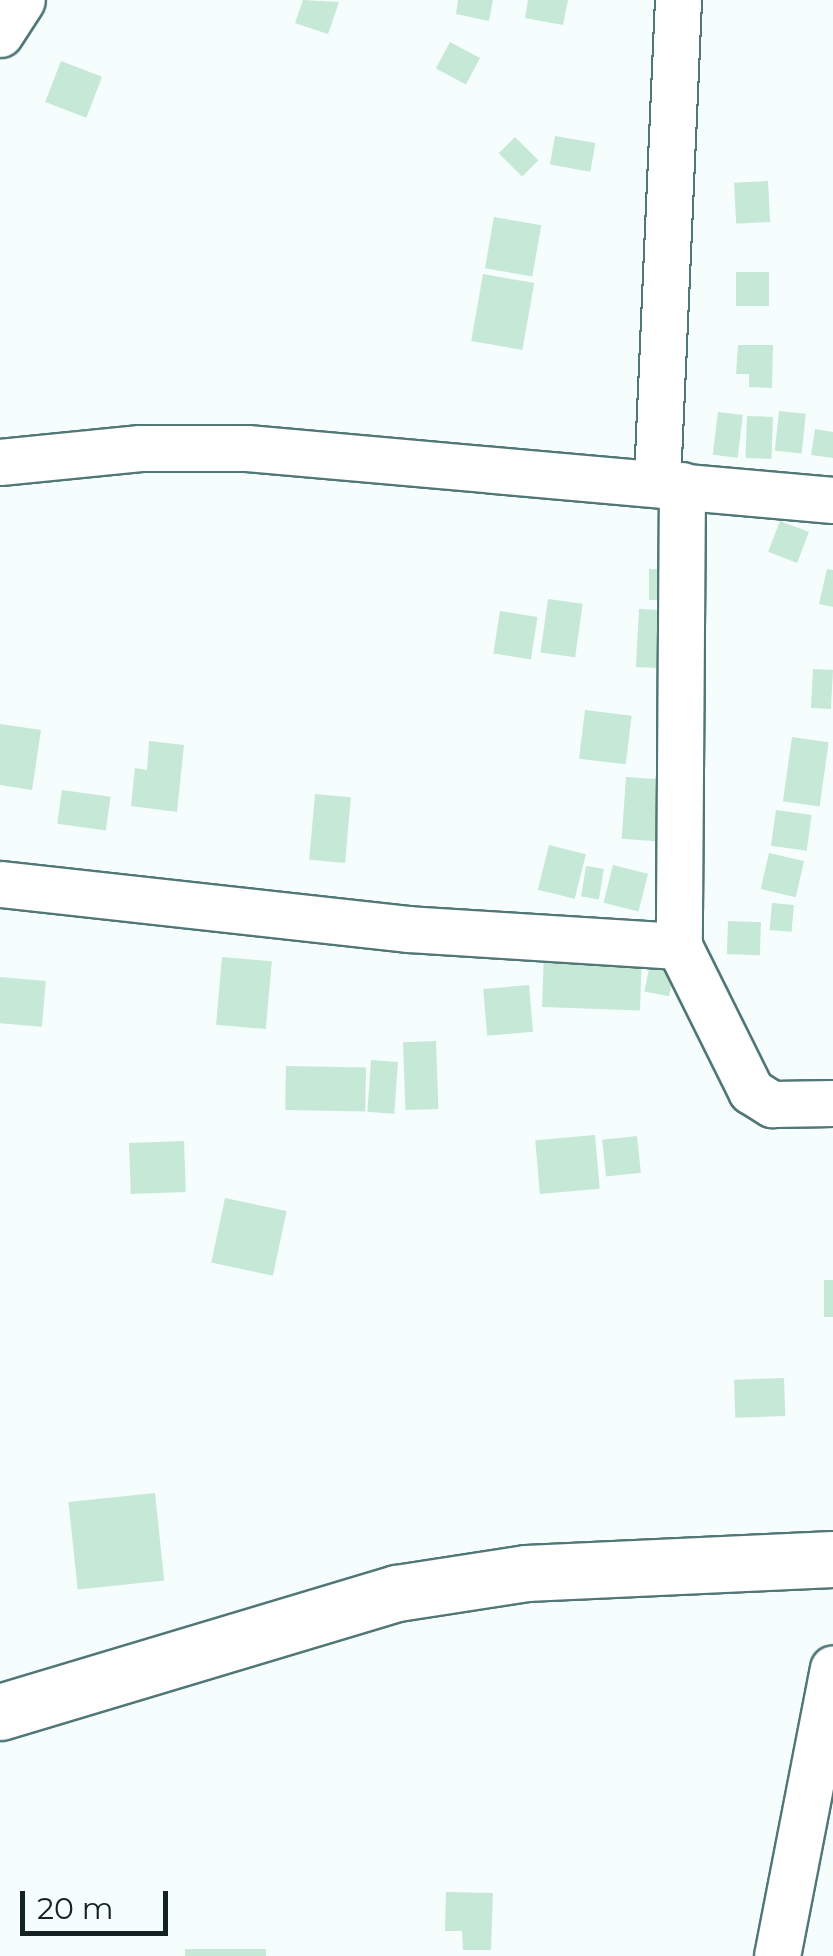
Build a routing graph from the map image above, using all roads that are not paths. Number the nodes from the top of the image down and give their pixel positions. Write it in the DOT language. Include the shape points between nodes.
graph roads {
  1 [pos="22,0"];
  2 [pos="678,0"];
  3 [pos="0,34"];
  4 [pos="0,462"];
  5 [pos="670,483"];
  6 [pos="833,500"];
  7 [pos="0,884"];
  8 [pos="679,946"];
  9 [pos="833,1102"];
  10 [pos="833,1558"];
  11 [pos="833,1668"];
  12 [pos="0,1712"];
  13 [pos="777,1956"];
  1 -- 3 [label="street"];
  2 -- 5 [label="street"];
  4 -- 5 [label="street" via="140,448 246,448"];
  5 -- 6 [label="street"];
  5 -- 8 [label="street"];
  7 -- 8 [label="street" via="408,928"];
  8 -- 9 [label="street" via="751,1091 772,1104"];
  10 -- 12 [label="street" via="526,1573 397,1593"];
  11 -- 13 [label="street"];
}
